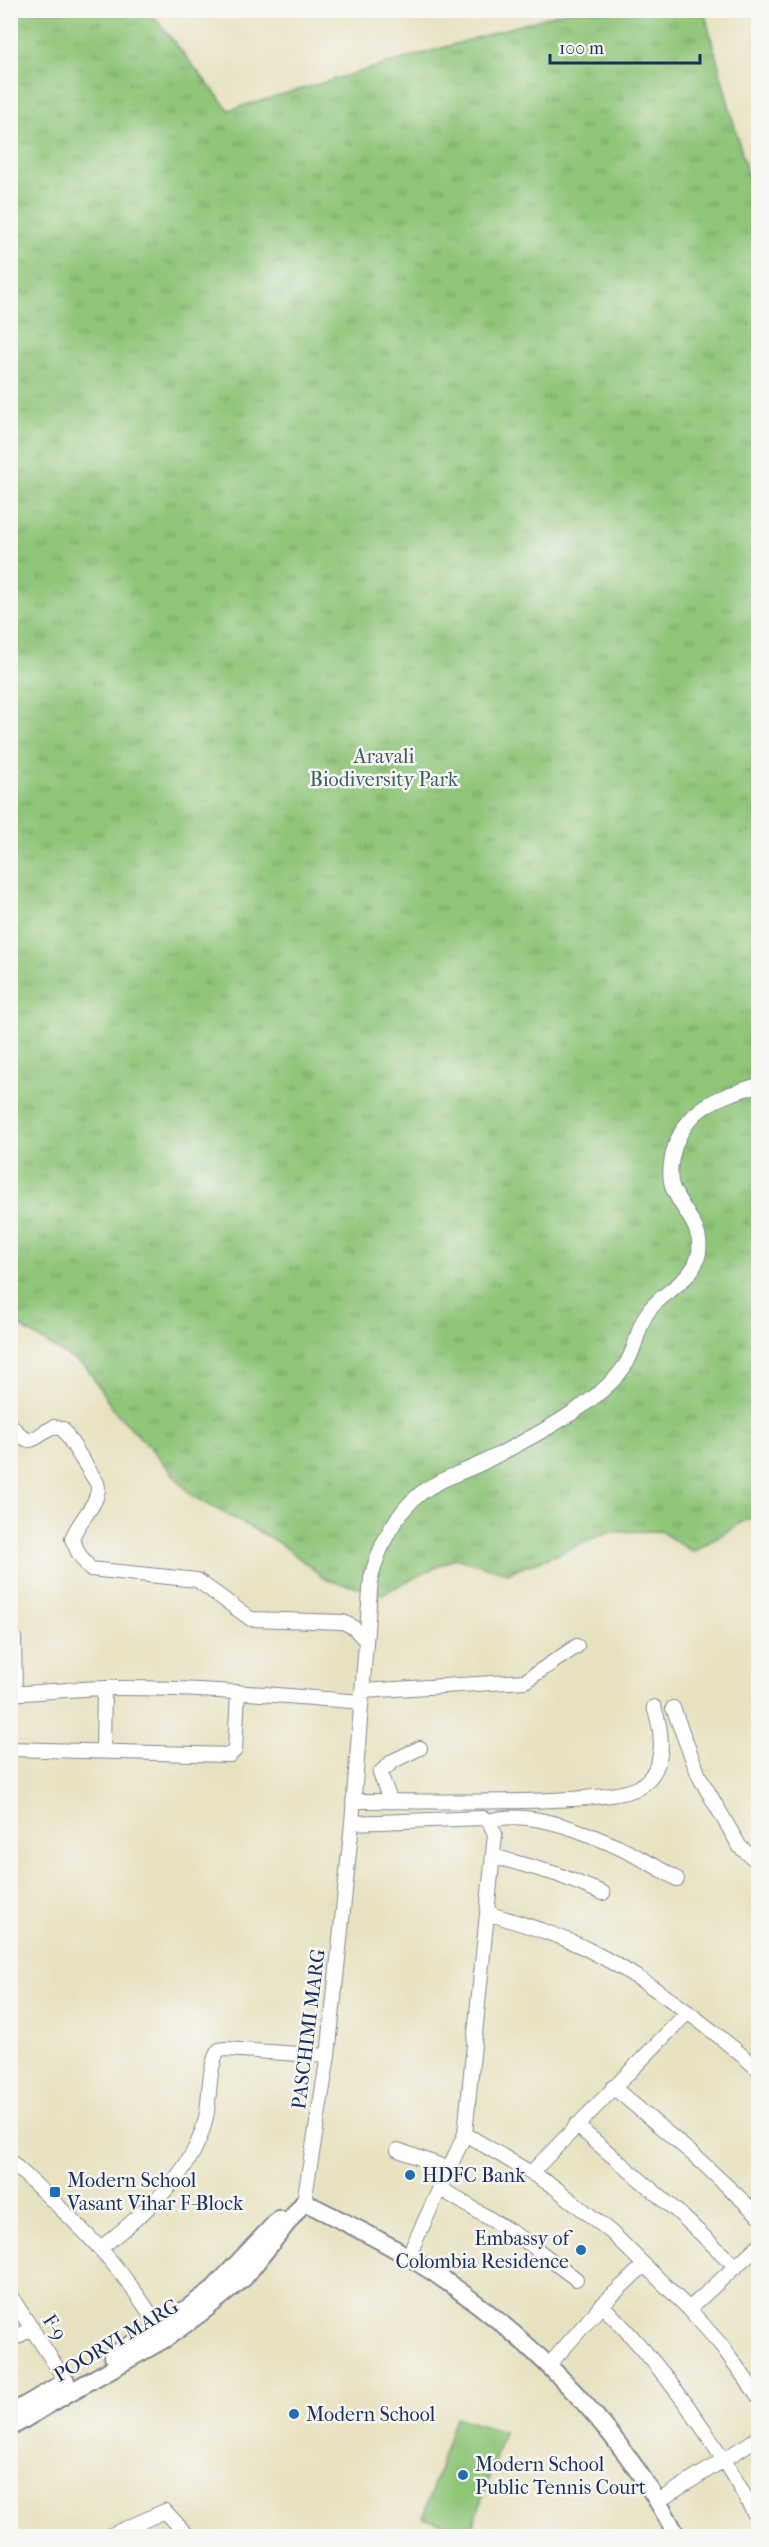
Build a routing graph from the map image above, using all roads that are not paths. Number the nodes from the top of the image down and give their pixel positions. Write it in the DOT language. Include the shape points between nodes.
graph roads {
  1 [pos="759,1085"];
  2 [pos="10,1424"];
  3 [pos="10,1626"];
  4 [pos="366,1641"];
  5 [pos="577,1646"];
  6 [pos="104,1688"];
  7 [pos="238,1692"];
  8 [pos="13,1694"];
  9 [pos="362,1696"];
  10 [pos="654,1707"];
  11 [pos="673,1708"];
  12 [pos="420,1748"];
  13 [pos="10,1749"];
  14 [pos="104,1750"];
  15 [pos="353,1800"];
  16 [pos="390,1800"];
  17 [pos="489,1821"];
  18 [pos="352,1823"];
  19 [pos="493,1856"];
  20 [pos="759,1862"];
  21 [pos="677,1879"];
  22 [pos="603,1893"];
  23 [pos="488,1913"];
  24 [pos="688,2012"];
  25 [pos="328,2056"];
  26 [pos="759,2069"];
  27 [pos="613,2087"];
  28 [pos="576,2125"];
  29 [pos="465,2134"];
  30 [pos="398,2150"];
  31 [pos="10,2161"];
  32 [pos="10,2169"];
  33 [pos="450,2169"];
  34 [pos="532,2172"];
  35 [pos="441,2189"];
  36 [pos="307,2203"];
  37 [pos="759,2216"];
  38 [pos="759,2246"];
  39 [pos="101,2248"];
  40 [pos="408,2257"];
  41 [pos="644,2265"];
  42 [pos="735,2267"];
  43 [pos="576,2279"];
  44 [pos="10,2295"];
  45 [pos="602,2305"];
  46 [pos="689,2309"];
  47 [pos="32,2328"];
  48 [pos="159,2336"];
  49 [pos="10,2341"];
  50 [pos="548,2366"];
  51 [pos="754,2380"];
  52 [pos="69,2386"];
  53 [pos="759,2396"];
  54 [pos="10,2414"];
  55 [pos="10,2428"];
  56 [pos="759,2438"];
  57 [pos="723,2460"];
  58 [pos="657,2502"];
  59 [pos="759,2520"];
  60 [pos="117,2535"];
  61 [pos="188,2536"];
  62 [pos="677,2536"];
  1 -- 4 [label="street, PASCHIMI MARG" via="706,1105 687,1121 678,1137 671,1179 697,1232 699,1254 684,1280 646,1314 624,1368 582,1406 554,1424 435,1484 410,1503 375,1561"];
  2 -- 4 [label="street" via="29,1440 54,1427 63,1429 97,1483 98,1497 72,1539 90,1569 197,1580 251,1619 343,1622"];
  3 -- 8 [label="street" via="14,1638"];
  4 -- 9 [label="street, PASCHIMI MARG"];
  5 -- 9 [label="street" via="525,1681"];
  6 -- 7 [label="street"];
  6 -- 8 [label="street"];
  6 -- 14 [label="street"];
  7 -- 9 [label="street"];
  7 -- 14 [label="street" via="233,1754"];
  9 -- 15 [label="street, PASCHIMI MARG"];
  10 -- 16 [label="street" via="663,1735 658,1763 647,1781 628,1793 540,1800"];
  11 -- 20 [label="street" via="699,1776 740,1847"];
  12 -- 16 [label="street" via="393,1761 380,1773"];
  13 -- 14 [label="street"];
  15 -- 16 [label="street"];
  15 -- 18 [label="street, PASCHIMI MARG"];
  17 -- 18 [label="street" via="475,1818"];
  17 -- 19 [label="street" via="495,1834"];
  17 -- 21 [label="street" via="508,1816 567,1828 632,1853"];
  18 -- 25 [label="street, PASCHIMI MARG"];
  19 -- 22 [label="street" via="556,1874"];
  19 -- 23 [label="street"];
  23 -- 24 [label="street" via="586,1949"];
  23 -- 29 [label="street"];
  24 -- 26 [label="street"];
  24 -- 27 [label="street"];
  25 -- 36 [label="street, PASCHIMI MARG" via="315,2144 318,2152"];
  25 -- 39 [label="street" via="219,2050 214,2059 206,2118 189,2161 162,2194"];
  27 -- 28 [label="street"];
  27 -- 37 [label="street"];
  28 -- 34 [label="street"];
  28 -- 42 [label="street"];
  29 -- 33 [label="street"];
  29 -- 34 [label="street"];
  30 -- 33 [label="street"];
  31 -- 39 [label="street"];
  32 -- 48 [label="street" via="102,2256"];
  33 -- 35 [label="street"];
  34 -- 41 [label="street" via="573,2200"];
  35 -- 40 [label="street"];
  35 -- 43 [label="street" via="523,2239"];
  36 -- 40 [label="main road"];
  36 -- 48 [label="main road, POORVI MARG" via="244,2278"];
  38 -- 42 [label="street"];
  39 -- 48 [label="street" via="129,2283"];
  40 -- 50 [label="main road" via="500,2324"];
  41 -- 45 [label="street"];
  41 -- 46 [label="street"];
  42 -- 46 [label="street"];
  44 -- 47 [label="street, F-9"];
  45 -- 50 [label="street"];
  45 -- 57 [label="street" via="665,2374"];
  46 -- 51 [label="street"];
  47 -- 49 [label="street"];
  47 -- 52 [label="street, F-9"];
  48 -- 52 [label="main road, POORVI MARG"];
  50 -- 58 [label="main road" via="603,2427"];
  51 -- 53 [label="street"];
  52 -- 54 [label="main road, POORVI MARG"];
  52 -- 55 [label="main road, POORVI MARG"];
  56 -- 57 [label="street"];
  57 -- 58 [label="street"];
  57 -- 59 [label="street"];
  58 -- 62 [label="main road"];
  60 -- 61 [label="street" via="165,2511"];
}
